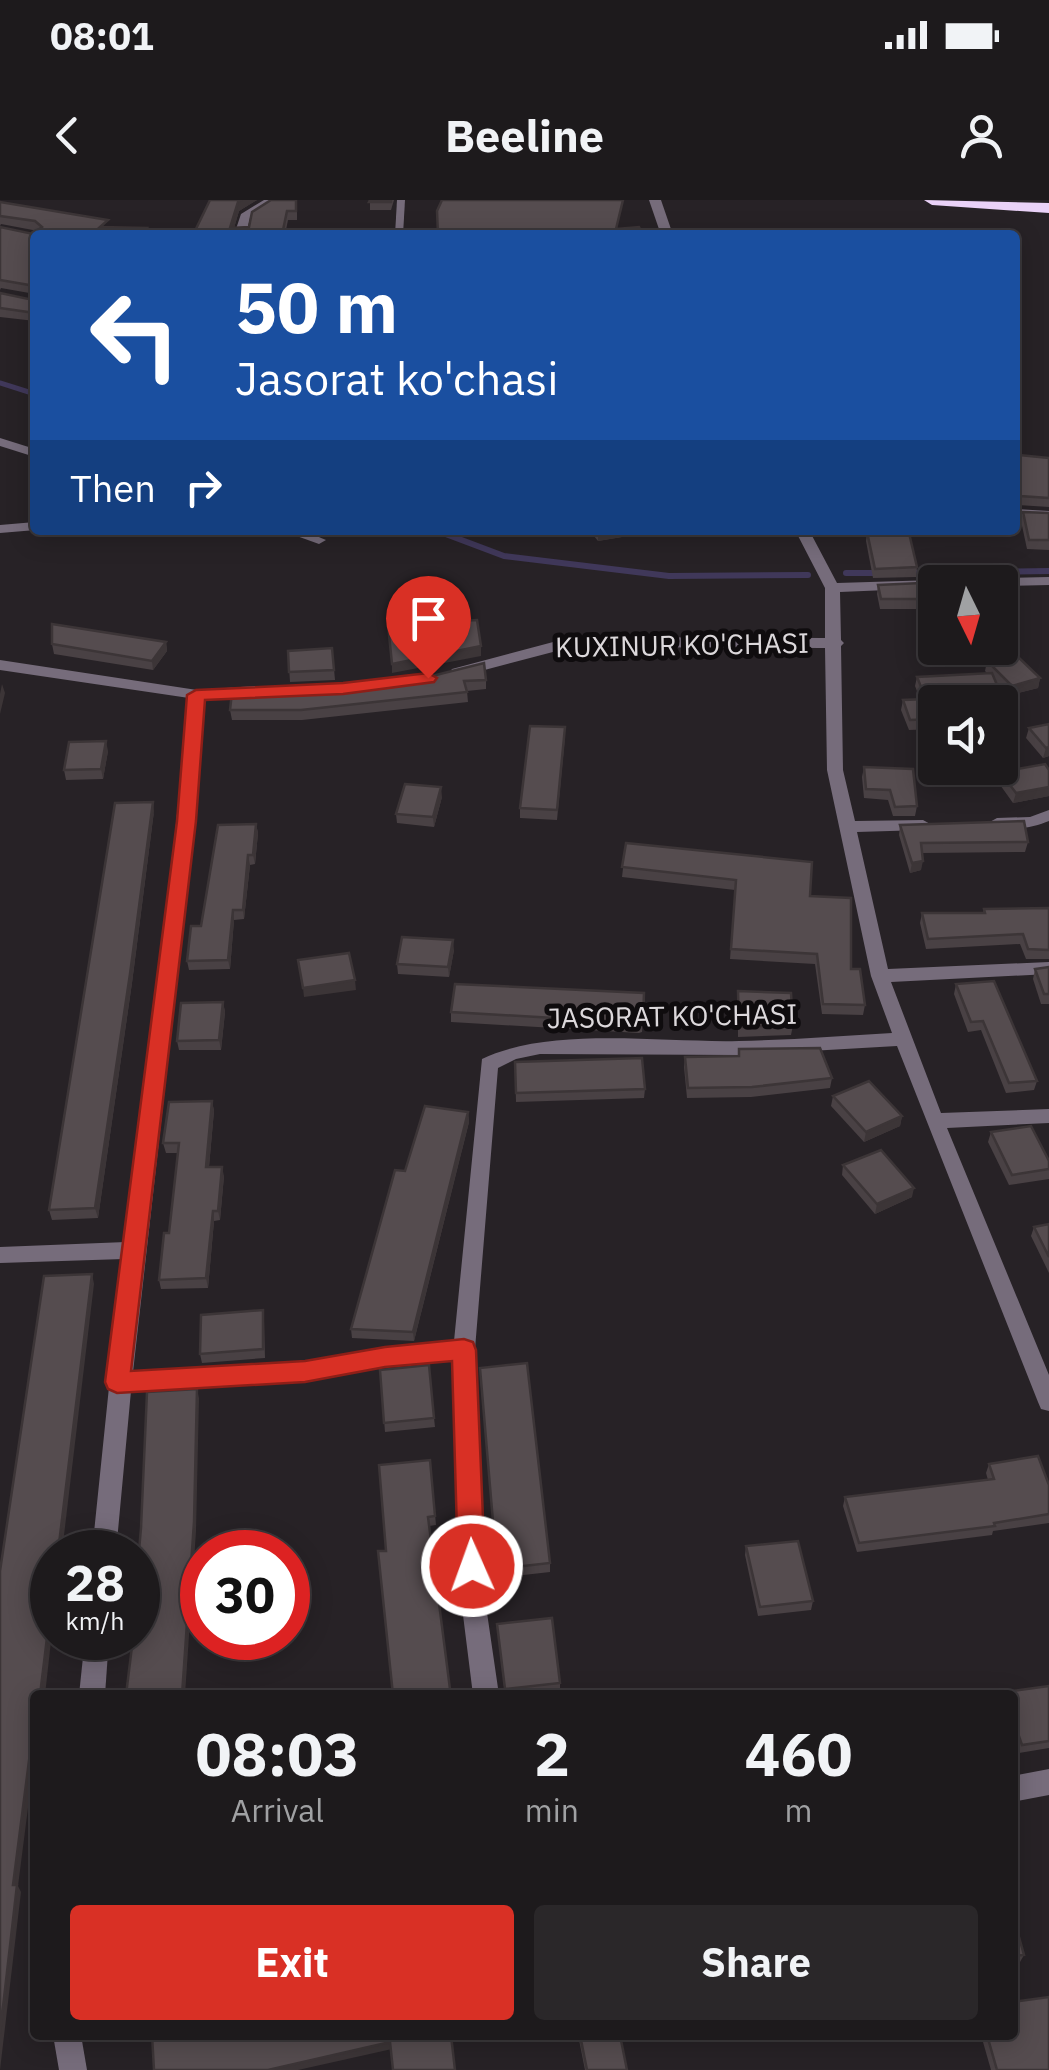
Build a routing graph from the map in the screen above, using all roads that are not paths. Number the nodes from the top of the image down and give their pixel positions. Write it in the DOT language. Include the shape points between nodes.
graph roads {
  1 [pos="272,200"];
  2 [pos="401,200"];
  3 [pos="655,200"];
  4 [pos="932,200"];
  5 [pos="1034,200"];
  6 [pos="1049,204"];
  7 [pos="241,230"];
  8 [pos="398,230"];
  9 [pos="665,230"];
  10 [pos="0,442"];
  11 [pos="30,451"];
  12 [pos="1020,513"];
  13 [pos="1049,514"];
  14 [pos="30,526"];
  15 [pos="0,529"];
  16 [pos="304,535"];
  17 [pos="805,535"];
  18 [pos="319,540"];
  19 [pos="1049,581"];
  20 [pos="1018,582"];
  21 [pos="918,585"];
  22 [pos="832,588"];
  23 [pos="836,643"];
  24 [pos="0,664"];
  25 [pos="446,674"];
  26 [pos="274,690"];
  27 [pos="196,695"];
  28 [pos="1049,815"];
  29 [pos="976,823"];
  30 [pos="940,824"];
  31 [pos="848,827"];
  32 [pos="1049,968"];
  33 [pos="880,976"];
  34 [pos="904,1039"];
  35 [pos="1049,1116"];
  36 [pos="934,1122"];
  37 [pos="132,1250"];
  38 [pos="0,1256"];
  39 [pos="464,1350"];
  40 [pos="117,1382"];
  41 [pos="1049,1402"];
  42 [pos="106,1530"];
  43 [pos="95,1660"];
  44 [pos="92,1690"];
  45 [pos="485,1690"];
  46 [pos="1049,1782"];
  47 [pos="1018,1788"];
  48 [pos="68,2040"];
  49 [pos="74,2070"];
  1 -- 7 [label="street" via="245,216"];
  2 -- 8 [label="lane"];
  3 -- 9 [label="street"];
  4 -- 6 [label="highway"];
  5 -- 6 [label="highway"];
  10 -- 11 [label="street"];
  12 -- 13 [label="street"];
  14 -- 15 [label="street"];
  16 -- 18 [label="street"];
  17 -- 22 [label="street"];
  19 -- 20 [label="street"];
  21 -- 22 [label="street"];
  22 -- 23 [label="street"];
  23 -- 25 [label="street, KUXINUR KO'CHASI" via="572,642"];
  23 -- 31 [label="street" via="836,770"];
  24 -- 27 [label="street"];
  26 -- 27 [label="street"];
  27 -- 37 [label="street"];
  28 -- 29 [label="street" via="1032,822"];
  30 -- 31 [label="street"];
  31 -- 33 [label="street"];
  32 -- 33 [label="street"];
  33 -- 34 [label="street"];
  34 -- 36 [label="street"];
  34 -- 39 [label="street, JASORAT KO'CHASI" via="740,1048 540,1047 490,1064"];
  35 -- 36 [label="street"];
  36 -- 41 [label="street"];
  37 -- 38 [label="street"];
  37 -- 40 [label="street"];
  39 -- 40 [label="street" via="305,1372"];
  39 -- 45 [label="street, JASORAT KO'CHASI" via="473,1599"];
  40 -- 42 [label="street"];
  43 -- 44 [label="street"];
  46 -- 47 [label="street"];
  48 -- 49 [label="street"];
}
